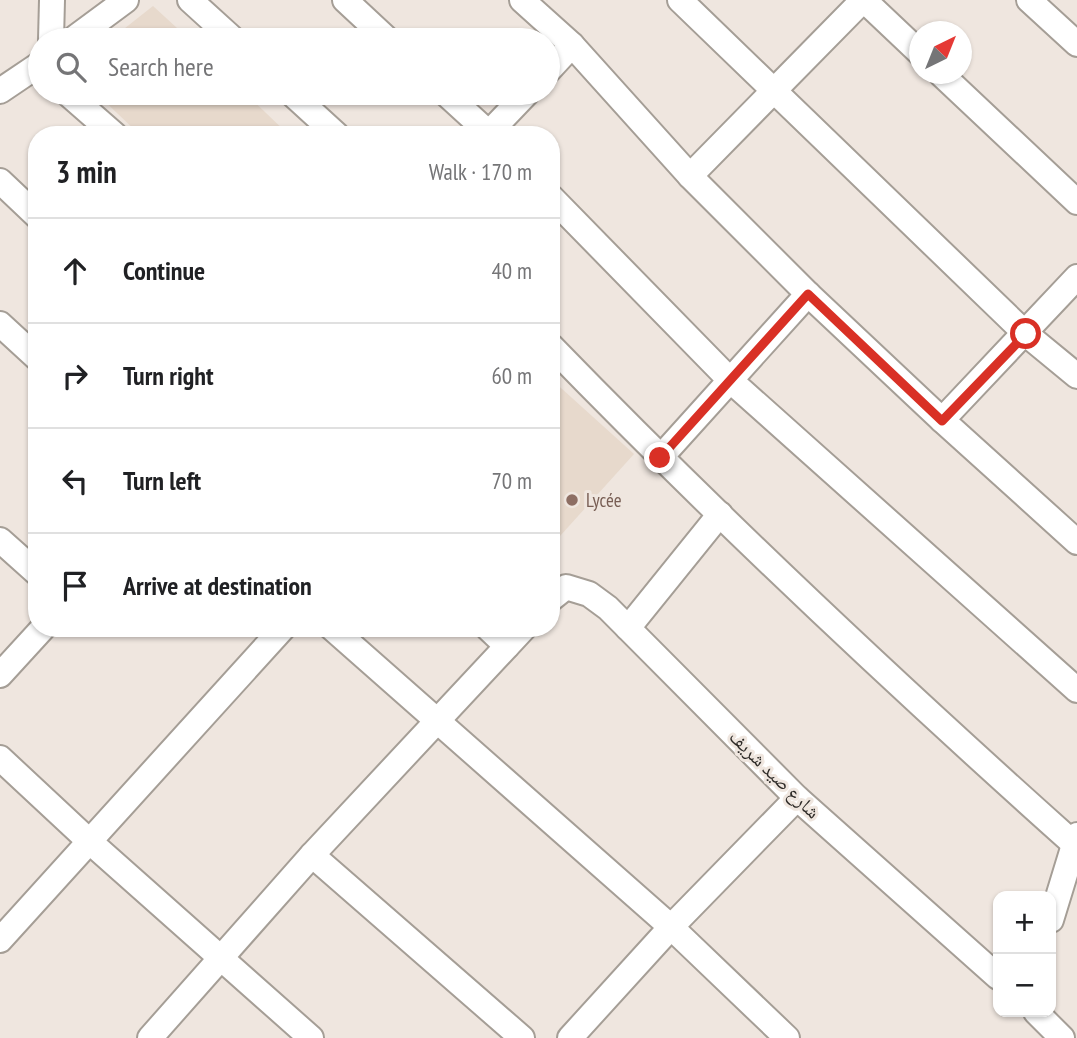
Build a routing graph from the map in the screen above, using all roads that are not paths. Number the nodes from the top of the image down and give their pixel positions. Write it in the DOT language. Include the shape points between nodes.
graph roads {
  1 [pos="52,0"];
  2 [pos="126,0"];
  3 [pos="190,0"];
  4 [pos="345,0"];
  5 [pos="522,0"];
  6 [pos="680,0"];
  7 [pos="864,0"];
  8 [pos="1029,0"];
  9 [pos="51,28"];
  10 [pos="88,28"];
  11 [pos="221,28"];
  12 [pos="375,28"];
  13 [pos="552,28"];
  14 [pos="560,35"];
  15 [pos="909,43"];
  16 [pos="1077,44"];
  17 [pos="572,46"];
  18 [pos="560,58"];
  19 [pos="28,73"];
  20 [pos="953,84"];
  21 [pos="0,90"];
  22 [pos="774,93"];
  23 [pos="81,105"];
  24 [pos="304,105"];
  25 [pos="458,105"];
  26 [pos="516,105"];
  27 [pos="105,126"];
  28 [pos="327,126"];
  29 [pos="480,126"];
  30 [pos="496,126"];
  31 [pos="690,176"];
  32 [pos="0,181"];
  33 [pos="1077,202"];
  34 [pos="560,206"];
  35 [pos="28,207"];
  36 [pos="1077,277"];
  37 [pos="808,294"];
  38 [pos="0,324"];
  39 [pos="1026,334"];
  40 [pos="28,350"];
  41 [pos="560,355"];
  42 [pos="1077,376"];
  43 [pos="731,381"];
  44 [pos="942,421"];
  45 [pos="660,458"];
  46 [pos="720,514"];
  47 [pos="0,540"];
  48 [pos="1077,542"];
  49 [pos="28,565"];
  50 [pos="560,592"];
  51 [pos="628,628"];
  52 [pos="35,637"];
  53 [pos="275,637"];
  54 [pos="342,637"];
  55 [pos="515,637"];
  56 [pos="0,675"];
  57 [pos="1077,690"];
  58 [pos="436,721"];
  59 [pos="0,758"];
  60 [pos="797,798"];
  61 [pos="1075,839"];
  62 [pos="89,841"];
  63 [pos="312,855"];
  64 [pos="1056,903"];
  65 [pos="671,926"];
  66 [pos="0,940"];
  67 [pos="222,958"];
  68 [pos="993,974"];
  69 [pos="1041,1017"];
  70 [pos="150,1038"];
  71 [pos="311,1038"];
  72 [pos="522,1038"];
  73 [pos="569,1038"];
  74 [pos="787,1038"];
  75 [pos="1062,1038"];
  1 -- 9 [label="street"];
  2 -- 10 [label="street"];
  3 -- 11 [label="street"];
  4 -- 12 [label="street"];
  5 -- 13 [label="street"];
  6 -- 22 [label="street"];
  7 -- 15 [label="street"];
  7 -- 22 [label="street"];
  8 -- 16 [label="street"];
  14 -- 17 [label="street"];
  17 -- 18 [label="street"];
  17 -- 31 [label="street"];
  19 -- 21 [label="street"];
  20 -- 33 [label="street"];
  22 -- 31 [label="street"];
  22 -- 39 [label="street"];
  23 -- 27 [label="street"];
  24 -- 28 [label="street"];
  25 -- 29 [label="street"];
  26 -- 30 [label="street"];
  31 -- 37 [label="street"];
  32 -- 35 [label="street"];
  34 -- 43 [label="street"];
  36 -- 39 [label="street"];
  37 -- 43 [label="street"];
  37 -- 44 [label="street"];
  38 -- 40 [label="street"];
  39 -- 42 [label="street"];
  39 -- 44 [label="street"];
  41 -- 45 [label="street"];
  43 -- 45 [label="street"];
  43 -- 57 [label="street"];
  44 -- 48 [label="street"];
  45 -- 46 [label="street"];
  46 -- 51 [label="street"];
  46 -- 61 [label="street" via="898,686"];
  47 -- 49 [label="street"];
  50 -- 51 [label="street, شارع صيد شريف" via="566,587 589,594"];
  51 -- 60 [label="street, شارع صيد شريف"];
  52 -- 56 [label="street"];
  53 -- 62 [label="street"];
  54 -- 58 [label="street"];
  55 -- 58 [label="street"];
  58 -- 63 [label="street"];
  58 -- 65 [label="street"];
  59 -- 62 [label="street"];
  60 -- 65 [label="street"];
  60 -- 68 [label="street, شارع صيد شريف"];
  61 -- 64 [label="street"];
  62 -- 66 [label="street"];
  62 -- 67 [label="street"];
  63 -- 67 [label="street"];
  63 -- 72 [label="street"];
  65 -- 73 [label="street"];
  65 -- 74 [label="street"];
  67 -- 70 [label="street"];
  67 -- 71 [label="street"];
  69 -- 75 [label="street"];
}
